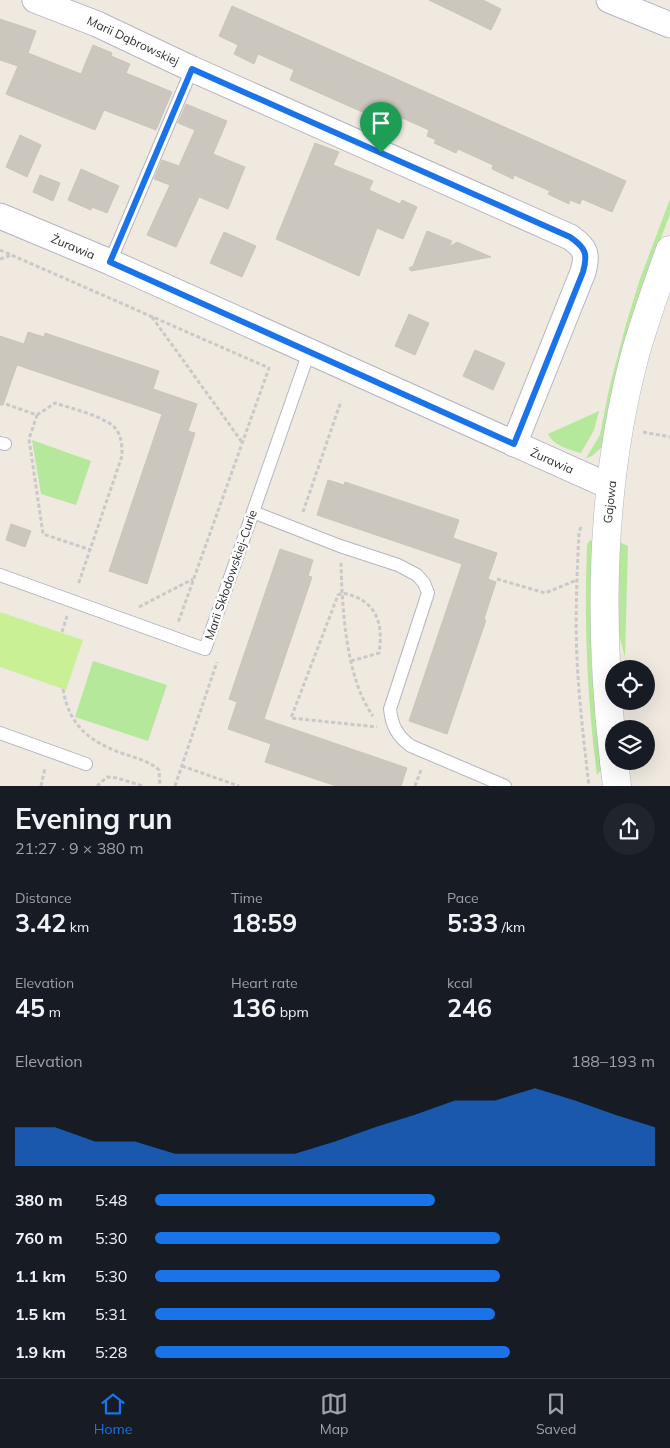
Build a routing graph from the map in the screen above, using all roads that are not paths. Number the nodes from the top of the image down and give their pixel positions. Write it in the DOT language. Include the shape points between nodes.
graph roads {
  1 [pos="35,0"];
  2 [pos="609,0"];
  3 [pos="670,25"];
  4 [pos="192,69"];
  5 [pos="0,216"];
  6 [pos="670,250"];
  7 [pos="110,262"];
  8 [pos="309,352"];
  9 [pos="514,444"];
  10 [pos="611,487"];
  11 [pos="253,512"];
  12 [pos="0,575"];
  13 [pos="610,720"];
  14 [pos="0,733"];
  15 [pos="86,764"];
  16 [pos="615,770"];
  17 [pos="506,786"];
  18 [pos="616,786"];
  1 -- 4 [label="street, Marii Dąbrowskiej" via="97,24"];
  2 -- 3 [label="street"];
  4 -- 7 [label="lane"];
  4 -- 9 [label="street, Marii Dąbrowskiej" via="570,237 581,245 586,260 583,272"];
  5 -- 7 [label="street, Żurawia"];
  6 -- 10 [label="street, Gajowa" via="636,351"];
  7 -- 8 [label="street, Żurawia"];
  8 -- 9 [label="street, Żurawia"];
  8 -- 11 [label="lane, Marii Skłodowskiej-Curie"];
  9 -- 10 [label="street, Żurawia"];
  10 -- 13 [label="street, Gajowa" via="604,575"];
  11 -- 12 [label="lane, Marii Skłodowskiej-Curie" via="205,649"];
  11 -- 17 [label="lane" via="398,565 417,575 428,593 390,709 394,728 411,746"];
  14 -- 15 [label="lane"];
  16 -- 18 [label="street, Gajowa"];
}
